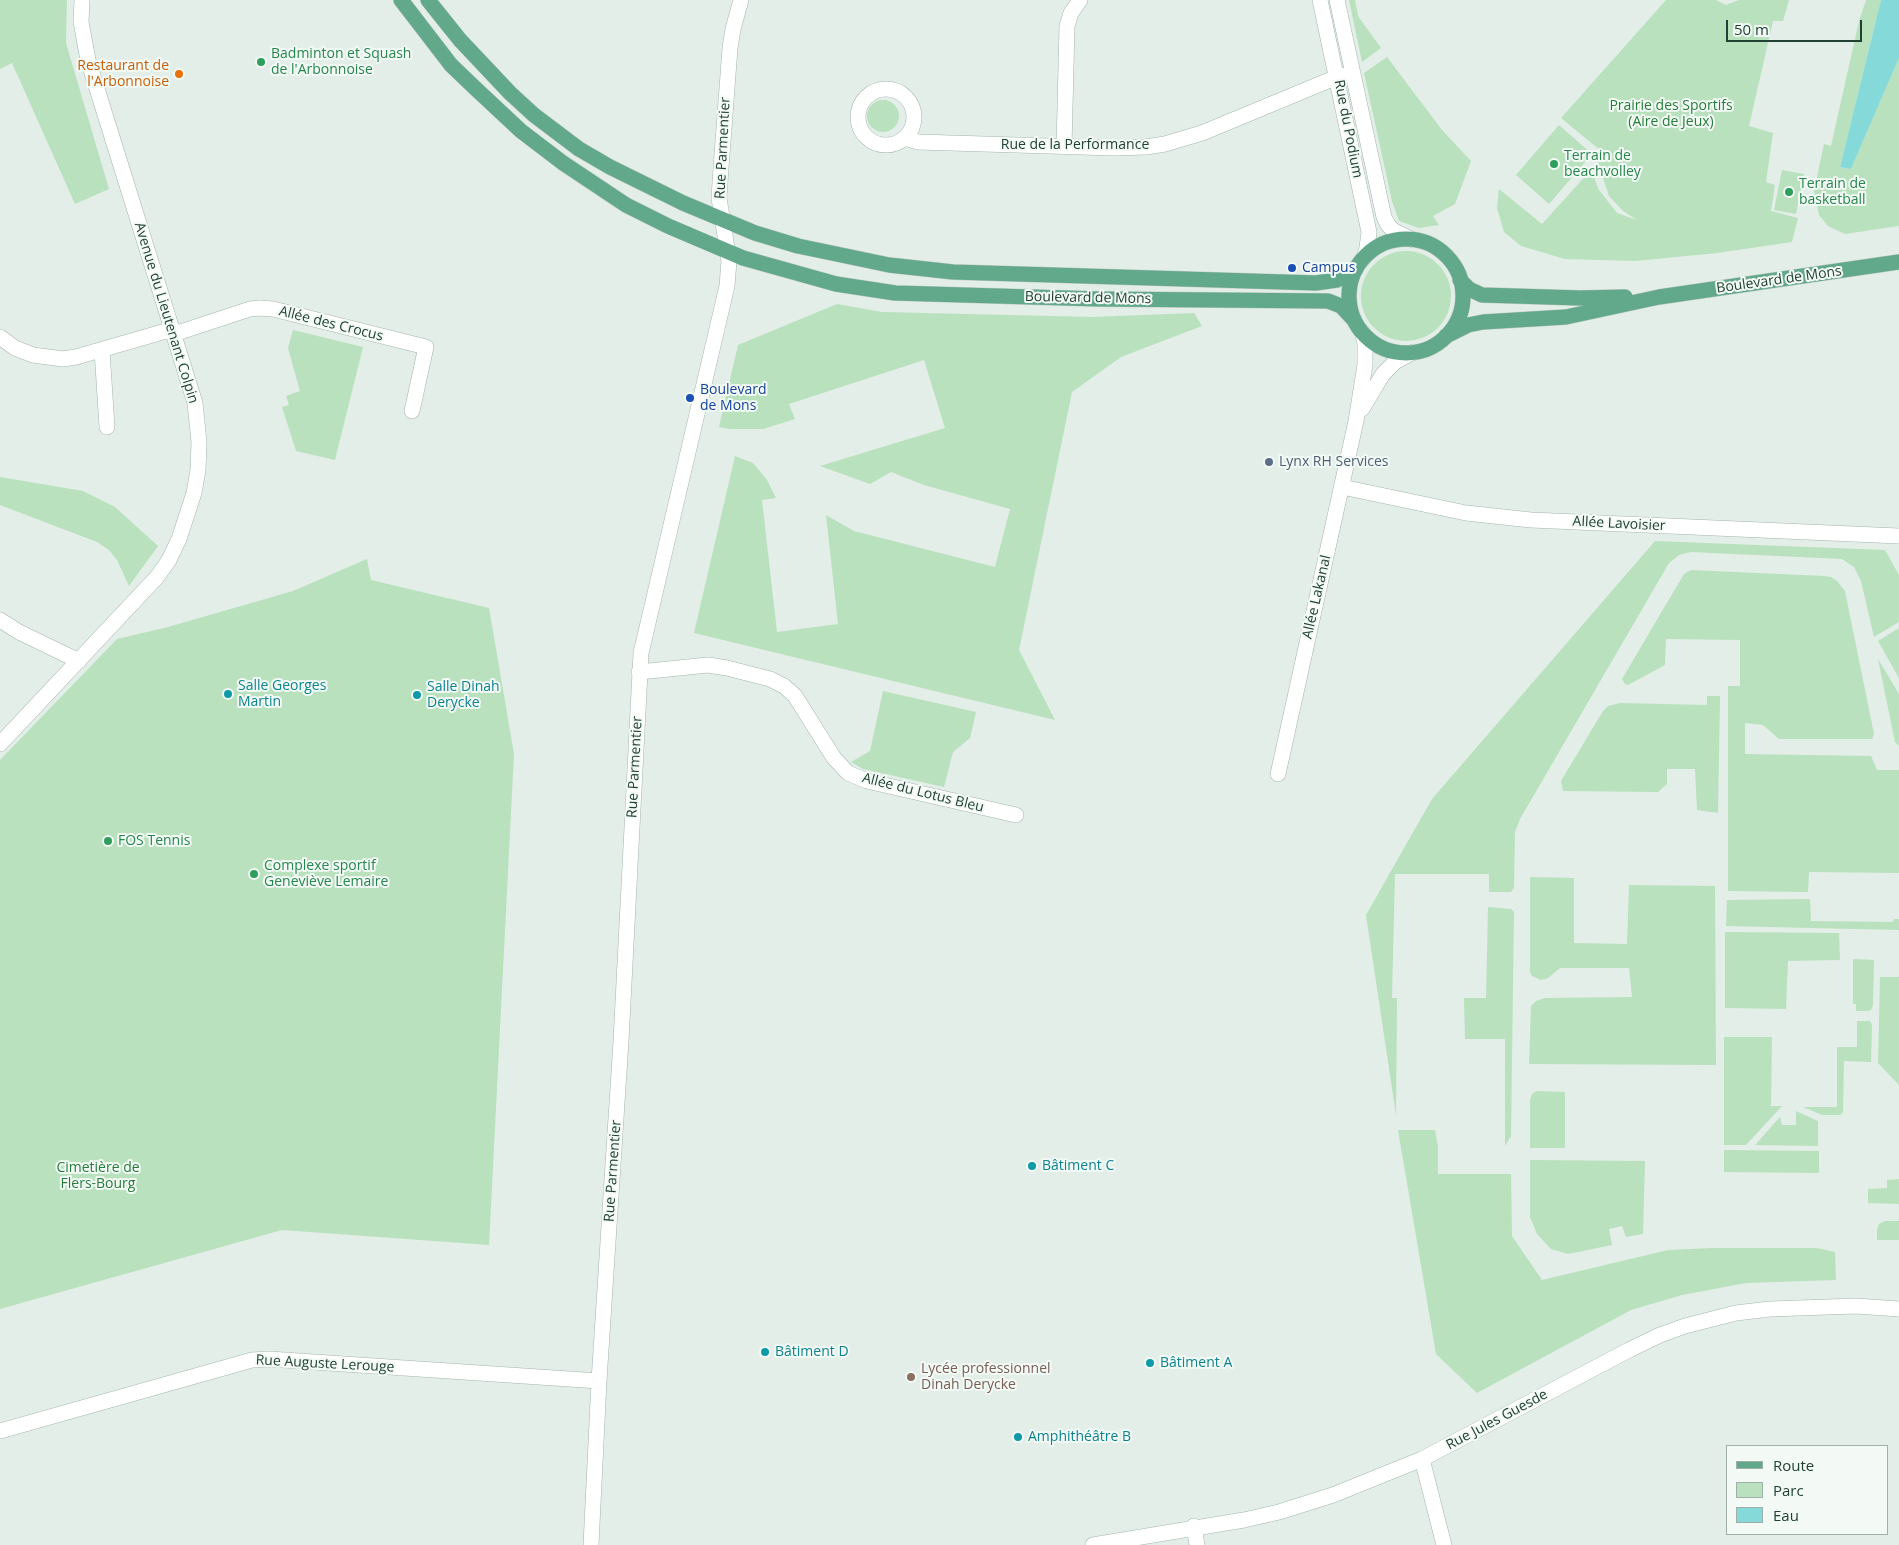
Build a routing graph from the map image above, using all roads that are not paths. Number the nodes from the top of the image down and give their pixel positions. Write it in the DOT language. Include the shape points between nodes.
graph roads {
  1 [pos="82,0"];
  2 [pos="401,0"];
  3 [pos="428,0"];
  4 [pos="741,0"];
  5 [pos="1080,0"];
  6 [pos="1320,0"];
  7 [pos="1337,0"];
  8 [pos="1353,73"];
  9 [pos="1337,77"];
  10 [pos="904,138"];
  11 [pos="1064,147"];
  12 [pos="722,220"];
  13 [pos="1413,240"];
  14 [pos="728,253"];
  15 [pos="1899,262"];
  16 [pos="1360,263"];
  17 [pos="1460,280"];
  18 [pos="1659,297"];
  19 [pos="1358,326"];
  20 [pos="174,332"];
  21 [pos="1446,336"];
  22 [pos="0,337"];
  23 [pos="102,350"];
  24 [pos="1413,352"];
  25 [pos="412,410"];
  26 [pos="1356,421"];
  27 [pos="108,427"];
  28 [pos="1342,487"];
  29 [pos="1899,536"];
  30 [pos="0,620"];
  31 [pos="79,661"];
  32 [pos="639,672"];
  33 [pos="0,744"];
  34 [pos="1278,774"];
  35 [pos="1016,815"];
  36 [pos="1899,1309"];
  37 [pos="599,1381"];
  38 [pos="0,1430"];
  39 [pos="1422,1458"];
  40 [pos="1194,1526"];
  41 [pos="591,1545"];
  42 [pos="1092,1545"];
  43 [pos="1197,1545"];
  44 [pos="1444,1545"];
  1 -- 20 [label="street, Avenue du Lieutenant Colpin" via="82,28 88,60"];
  2 -- 14 [label="main road, Boulevard de Mons" via="451,65 521,131 626,205"];
  3 -- 12 [label="main road, Boulevard de Mons" via="516,99 560,135 610,167"];
  4 -- 12 [label="street, Rue Parmentier" via="730,58 719,198"];
  5 -- 11 [label="street" via="1067,26"];
  6 -- 9 [label="street, Rue du Podium"];
  7 -- 8 [label="street, Rue du Podium"];
  8 -- 9 [label="street, Rue de la Performance"];
  8 -- 13 [label="street, Rue du Podium" via="1384,217 1394,231"];
  9 -- 11 [label="street, Rue de la Performance" via="1202,134 1173,142 1130,148"];
  9 -- 16 [label="street, Rue du Podium" via="1369,232 1368,248"];
  10 -- 11 [label="street, Rue de la Performance" via="918,142"];
  12 -- 14 [label="street, Rue Parmentier"];
  12 -- 16 [label="main road, Boulevard de Mons" via="807,248 938,271 1316,283 1337,280"];
  13 -- 16 [label="main road" via="1399,239 1386,243 1374,249"];
  13 -- 17 [label="main road" via="1426,243 1445,255"];
  14 -- 19 [label="main road, Boulevard de Mons" via="836,284 895,293 1328,301 1341,306"];
  14 -- 32 [label="street, Rue Parmentier" via="723,304 644,633"];
  15 -- 18 [label="main road, Boulevard de Mons"];
  16 -- 19 [label="main road" via="1349,294 1350,308"];
  17 -- 18 [label="main road, Boulevard de Mons" via="1469,290 1482,295"];
  17 -- 21 [label="main road" via="1461,310"];
  18 -- 21 [label="main road, Boulevard de Mons" via="1566,317 1482,322"];
  19 -- 24 [label="main road" via="1372,342 1385,349"];
  19 -- 26 [label="street, Allée Lakanal" via="1365,343 1365,365"];
  20 -- 23 [label="street"];
  20 -- 25 [label="street, Allée des Crocus" via="260,308 426,347"];
  20 -- 31 [label="street, Avenue du Lieutenant Colpin" via="197,421 198,470 194,493 180,539 169,560"];
  21 -- 24 [label="main road" via="1434,345"];
  22 -- 23 [label="street" via="23,352 42,358 63,359"];
  23 -- 27 [label="street"];
  24 -- 26 [label="street, Allée Lakanal" via="1395,362 1383,374"];
  26 -- 28 [label="street, Allée Lakanal"];
  28 -- 29 [label="street, Allée Lavoisier" via="1466,512 1531,520"];
  28 -- 34 [label="street, Allée Lakanal"];
  30 -- 31 [label="street"];
  31 -- 33 [label="street, Avenue du Lieutenant Colpin"];
  32 -- 35 [label="street, Allée du Lotus Bleu" via="708,665 770,679 794,696 834,758 848,773"];
  32 -- 37 [label="street, Rue Parmentier" via="621,1041"];
  36 -- 39 [label="street, Rue Jules Guesde" via="1856,1306 1788,1308 1736,1313 1685,1326 1629,1350"];
  37 -- 38 [label="street, Rue Auguste Lerouge" via="252,1360"];
  37 -- 41 [label="street, Rue Parmentier"];
  39 -- 40 [label="street, Rue Jules Guesde" via="1310,1503 1244,1520"];
  39 -- 44 [label="street"];
  40 -- 42 [label="street, Rue Jules Guesde"];
  40 -- 43 [label="street"];
}
